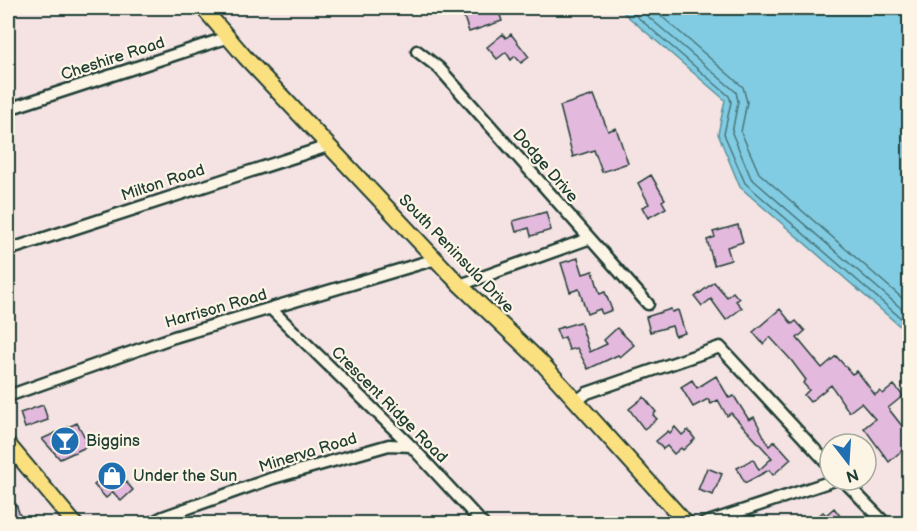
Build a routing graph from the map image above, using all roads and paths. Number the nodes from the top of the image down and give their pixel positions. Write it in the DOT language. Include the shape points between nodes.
graph roads {
  1 [pos="203,8"];
  2 [pos="229,37"];
  3 [pos="417,51"];
  4 [pos="8,109"];
  5 [pos="328,146"];
  6 [pos="588,239"];
  7 [pos="8,250"];
  8 [pos="435,259"];
  9 [pos="460,285"];
  10 [pos="648,304"];
  11 [pos="271,309"];
  12 [pos="8,396"];
  13 [pos="577,401"];
  14 [pos="8,444"];
  15 [pos="411,446"];
  16 [pos="818,453"];
  17 [pos="818,486"];
  18 [pos="855,492"];
  19 [pos="75,524"];
  20 [pos="149,524"];
  21 [pos="483,524"];
  22 [pos="687,524"];
  23 [pos="702,524"];
  24 [pos="886,524"];
  1 -- 2 [label="main road, South Peninsula Drive"];
  2 -- 4 [label="street, Cheshire Road"];
  2 -- 5 [label="main road, South Peninsula Drive"];
  3 -- 6 [label="street, Dodge Drive" via="446,75"];
  5 -- 7 [label="street, Milton Road"];
  5 -- 8 [label="main road, South Peninsula Drive"];
  6 -- 9 [label="street"];
  6 -- 10 [label="street, Dodge Drive"];
  8 -- 9 [label="main road, South Peninsula Drive"];
  8 -- 11 [label="street, Harrison Road"];
  9 -- 13 [label="main road, South Peninsula Drive"];
  11 -- 12 [label="street, Harrison Road" via="174,337"];
  11 -- 15 [label="street, Crescent Ridge Road"];
  13 -- 16 [label="street" via="587,393 720,347"];
  13 -- 22 [label="main road, South Peninsula Drive"];
  14 -- 19 [label="main road"];
  15 -- 20 [label="street, Minerva Road" via="389,445 273,478"];
  15 -- 21 [label="street, Crescent Ridge Road"];
  17 -- 23 [label="street"];
  18 -- 24 [label="street"];
}
